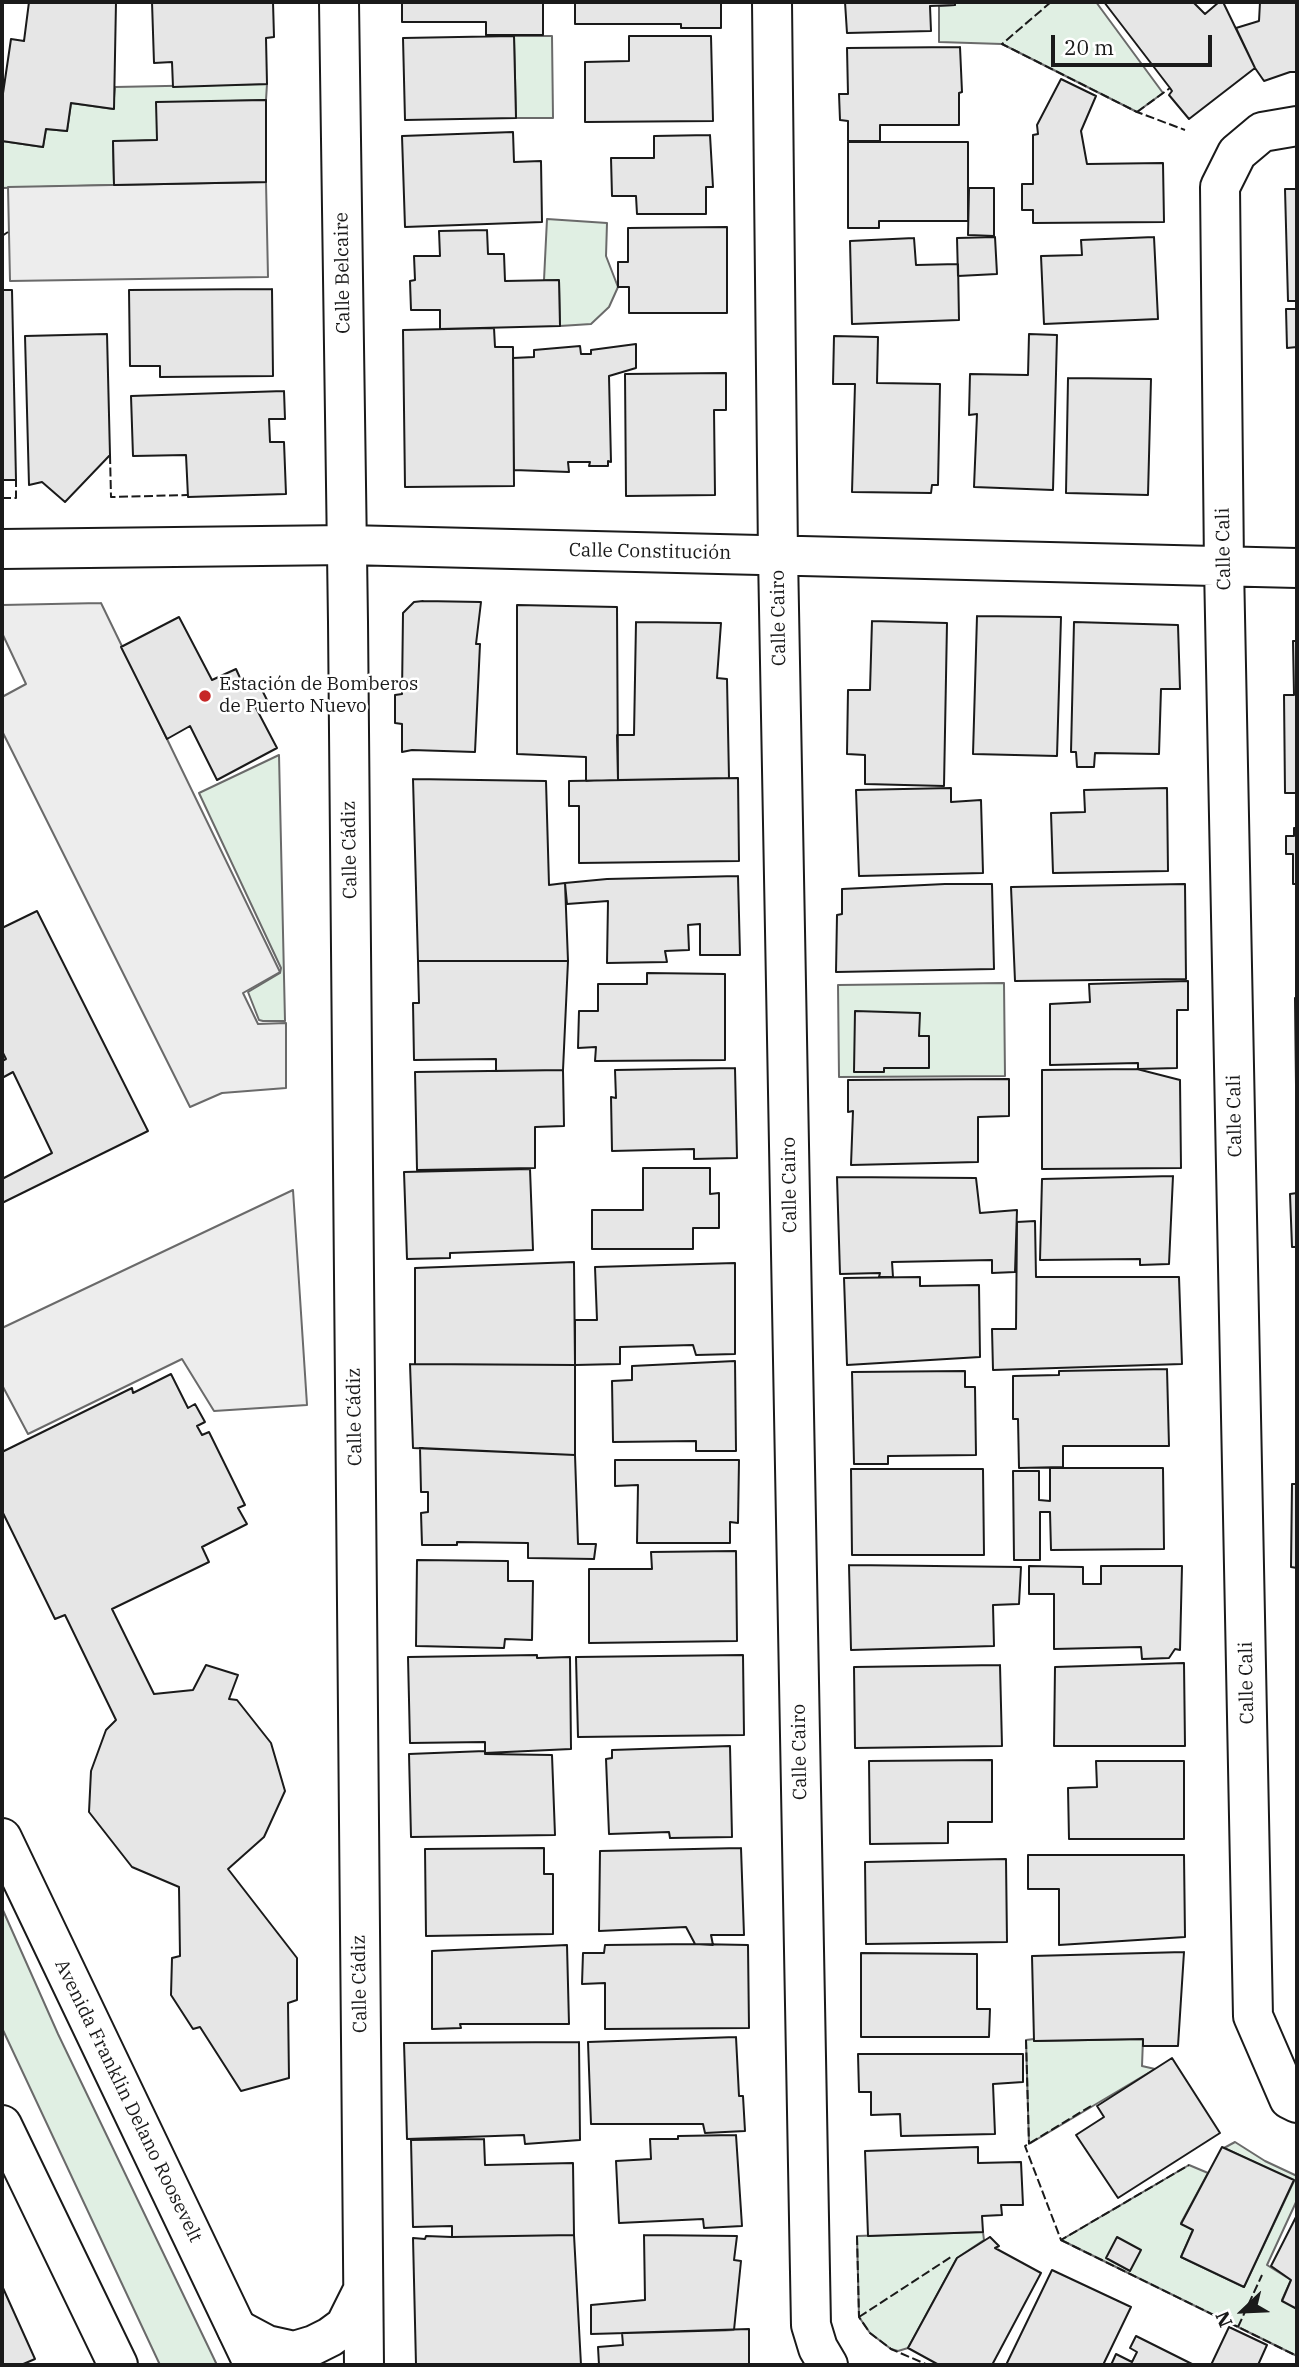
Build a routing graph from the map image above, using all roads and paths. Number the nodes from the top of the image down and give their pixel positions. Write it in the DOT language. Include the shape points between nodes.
graph roads {
  1 [pos="339,2"];
  2 [pos="772,2"];
  3 [pos="1280,129"];
  4 [pos="347,544"];
  5 [pos="2,549"];
  6 [pos="778,555"];
  7 [pos="1224,566"];
  8 [pos="1297,568"];
  9 [pos="2,1838"];
  10 [pos="1297,2103"];
  11 [pos="2,2125"];
  12 [pos="363,2290"];
  13 [pos="237,2329"];
  14 [pos="118,2365"];
  15 [pos="254,2365"];
  16 [pos="364,2365"];
  17 [pos="828,2365"];
  1 -- 4 [label="street, Calle Belcaire"];
  2 -- 6 [label="street, Calle Cairo"];
  3 -- 7 [label="street, Calle Cali" via="1237,153 1220,187"];
  4 -- 5 [label="street, Calle Constitución"];
  4 -- 6 [label="street, Calle Constitución"];
  4 -- 12 [label="street, Calle Cádiz"];
  6 -- 7 [label="street, Calle Constitución"];
  6 -- 17 [label="street, Calle Cairo" via="811,2325"];
  7 -- 8 [label="street, Calle Constitución"];
  7 -- 10 [label="street, Calle Cali" via="1253,2016 1289,2099"];
  9 -- 13 [label="street, Avenida Franklin Delano Roosevelt"];
  11 -- 14 [label="street"];
  12 -- 13 [label="street, Calle Cádiz" via="345,2326 314,2345 294,2351 267,2345"];
  12 -- 16 [label="street, Calle Cádiz"];
  13 -- 15 [label="street, Avenida Franklin Delano Roosevelt"];
}
